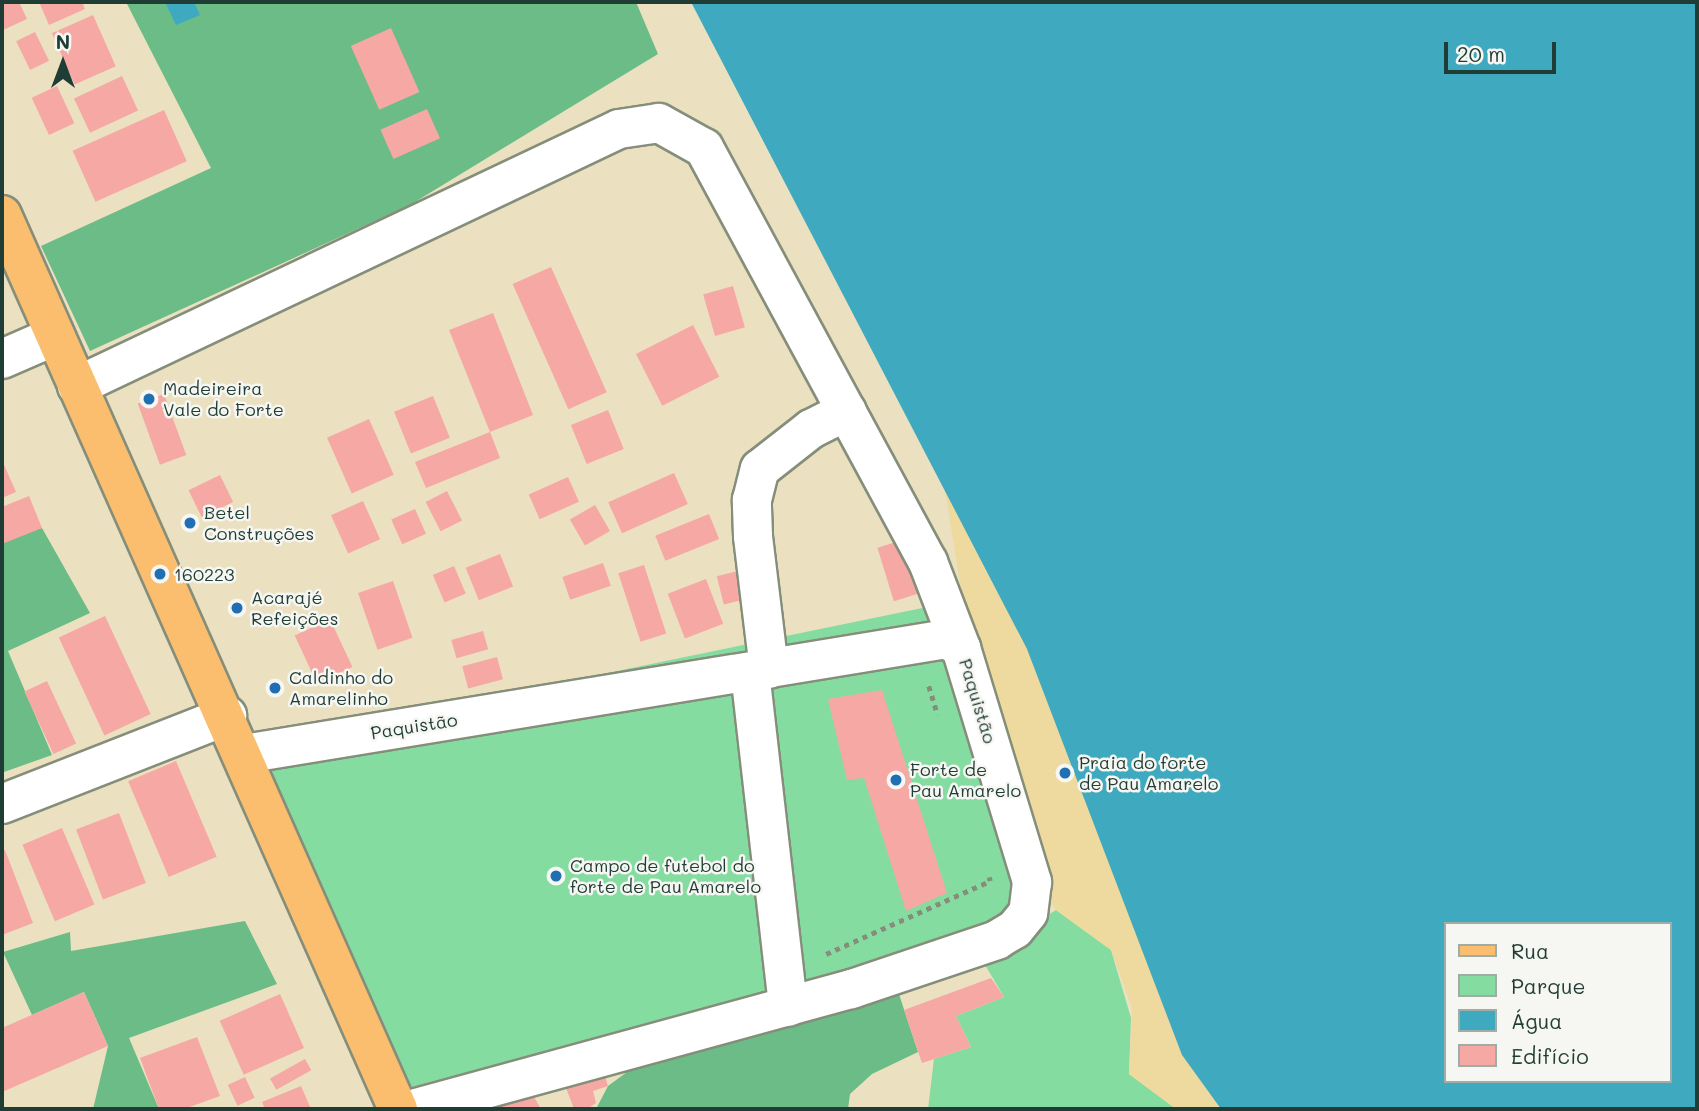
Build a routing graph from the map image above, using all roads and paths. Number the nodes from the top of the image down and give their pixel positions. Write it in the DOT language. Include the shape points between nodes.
graph roads {
  1 [pos="2,215"];
  2 [pos="55,337"];
  3 [pos="2,359"];
  4 [pos="78,386"];
  5 [pos="847,411"];
  6 [pos="961,648"];
  7 [pos="760,671"];
  8 [pos="929,686"];
  9 [pos="227,716"];
  10 [pos="941,725"];
  11 [pos="244,754"];
  12 [pos="2,804"];
  13 [pos="986,868"];
  14 [pos="788,989"];
  15 [pos="398,1109"];
  16 [pos="413,1109"];
  1 -- 2 [label="main road"];
  2 -- 3 [label="street"];
  2 -- 4 [label="main road"];
  4 -- 5 [label="street" via="619,129 659,123 705,148"];
  4 -- 9 [label="main road"];
  5 -- 6 [label="street" via="928,562"];
  5 -- 7 [label="street" via="811,429 760,469 752,500"];
  6 -- 7 [label="street, Paquistão" via="947,639"];
  6 -- 14 [label="street, Paquistão" via="1032,882 1028,913 997,940"];
  7 -- 11 [label="street, Paquistão"];
  7 -- 14 [label="street"];
  8 -- 10 [label="path"];
  9 -- 11 [label="main road"];
  9 -- 12 [label="street"];
  11 -- 15 [label="main road"];
  13 -- 14 [label="path" via="990,881"];
  14 -- 16 [label="street, Paquistão"];
}
